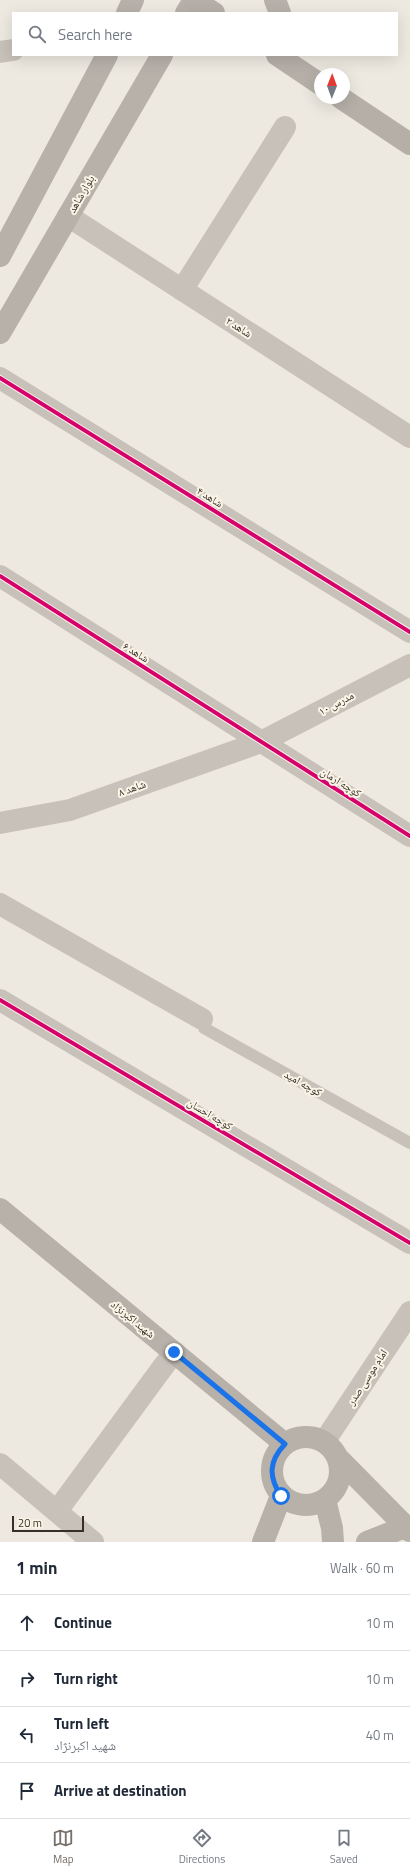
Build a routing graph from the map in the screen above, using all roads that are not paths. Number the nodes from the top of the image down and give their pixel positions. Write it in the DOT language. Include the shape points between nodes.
graph roads {
  1 [pos="133,0"];
  2 [pos="194,0"];
  3 [pos="275,0"];
  4 [pos="127,12"];
  5 [pos="187,12"];
  6 [pos="212,12"];
  7 [pos="280,12"];
  8 [pos="12,50"];
  9 [pos="0,52"];
  10 [pos="106,56"];
  11 [pos="161,56"];
  12 [pos="280,56"];
  13 [pos="299,63"];
  14 [pos="314,78"];
  15 [pos="350,104"];
  16 [pos="285,127"];
  17 [pos="410,144"];
  18 [pos="68,216"];
  19 [pos="0,256"];
  20 [pos="182,290"];
  21 [pos="0,333"];
  22 [pos="0,378"];
  23 [pos="410,437"];
  24 [pos="0,576"];
  25 [pos="410,632"];
  26 [pos="410,665"];
  27 [pos="261,742"];
  28 [pos="0,823"];
  29 [pos="410,836"];
  30 [pos="0,904"];
  31 [pos="0,1000"];
  32 [pos="202,1019"];
  33 [pos="410,1143"];
  34 [pos="0,1209"];
  35 [pos="410,1243"];
  36 [pos="410,1312"];
  37 [pos="174,1352"];
  38 [pos="324,1442"];
  39 [pos="285,1444"];
  40 [pos="339,1460"];
  41 [pos="0,1464"];
  42 [pos="281,1496"];
  43 [pos="325,1500"];
  44 [pos="56,1511"];
  45 [pos="408,1529"];
  46 [pos="93,1542"];
  47 [pos="263,1542"];
  48 [pos="332,1542"];
  49 [pos="367,1542"];
  1 -- 4 [label="street"];
  2 -- 5 [label="street"];
  2 -- 6 [label="main road"];
  3 -- 7 [label="street"];
  8 -- 9 [label="street"];
  10 -- 19 [label="street"];
  11 -- 18 [label="street, بلوار شاهد"];
  12 -- 13 [label="main road"];
  13 -- 14 [label="main road"];
  15 -- 17 [label="main road"];
  16 -- 20 [label="street"];
  18 -- 20 [label="street, شاهد ۲"];
  18 -- 21 [label="street, بلوار شاهد"];
  20 -- 23 [label="street, شاهد ۲"];
  22 -- 25 [label="street, شاهد ۴"];
  24 -- 27 [label="street, شاهد ۶"];
  26 -- 27 [label="street, مدرس ۱۰"];
  27 -- 28 [label="street, شاهد ۸" via="70,810"];
  27 -- 29 [label="street, کوچه ارمان"];
  30 -- 32 [label="street"];
  31 -- 35 [label="street, کوچه احسان"];
  32 -- 33 [label="lane, کوچه امید" via="204,1028"];
  34 -- 37 [label="street, شهید اکبرنژاد"];
  36 -- 38 [label="street, امام موسی صدر"];
  37 -- 39 [label="street, شهید اکبرنژاد"];
  37 -- 44 [label="street"];
  38 -- 39 [label="street" via="304,1437"];
  38 -- 40 [label="street" via="333,1449"];
  39 -- 42 [label="street" via="277,1452 272,1469 275,1486"];
  40 -- 43 [label="street" via="340,1482 334,1493"];
  40 -- 45 [label="street"];
  41 -- 44 [label="street"];
  42 -- 43 [label="street" via="291,1503 303,1506"];
  42 -- 47 [label="street"];
  43 -- 48 [label="street" via="332,1528"];
  44 -- 46 [label="street"];
  45 -- 49 [label="street"];
}
